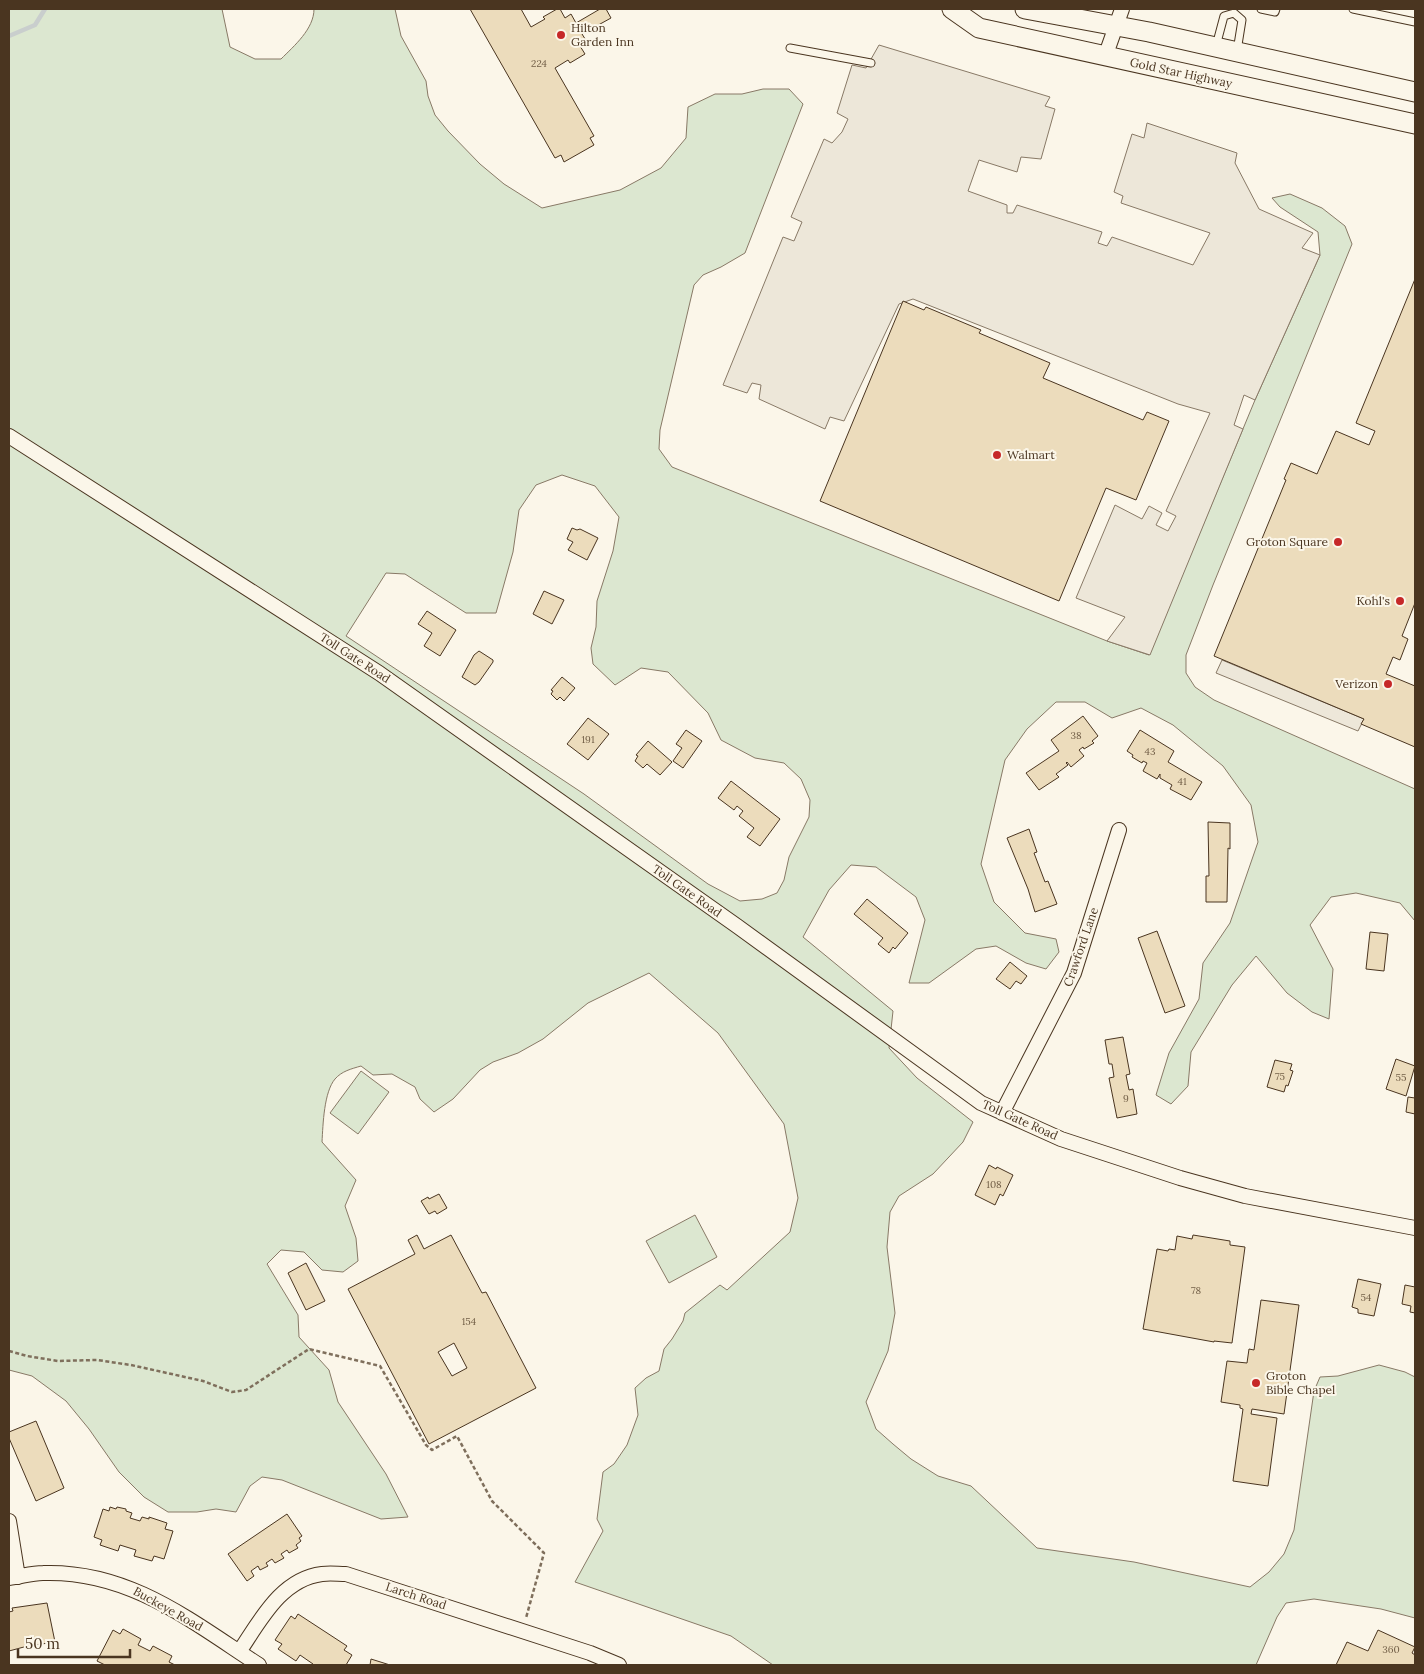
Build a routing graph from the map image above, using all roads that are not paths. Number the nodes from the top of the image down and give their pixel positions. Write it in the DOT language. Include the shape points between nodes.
graph roads {
  1 [pos="952,9"];
  2 [pos="1024,9"];
  3 [pos="1261,9"];
  4 [pos="1276,9"];
  5 [pos="1353,9"];
  6 [pos="1235,11"];
  7 [pos="1119,17"];
  8 [pos="1415,22"];
  9 [pos="1216,47"];
  10 [pos="790,48"];
  11 [pos="1237,52"];
  12 [pos="1105,57"];
  13 [pos="871,63"];
  14 [pos="1415,92"];
  15 [pos="1415,124"];
  16 [pos="9,436"];
  17 [pos="1119,830"];
  18 [pos="1002,1113"];
  19 [pos="1415,1228"];
  20 [pos="9,1521"];
  21 [pos="14,1578"];
  22 [pos="239,1652"];
  23 [pos="259,1665"];
  24 [pos="619,1665"];
  1 -- 12 [label="main road, Gold Star Highway" via="979,28"];
  2 -- 7 [label="main road"];
  3 -- 4 [label="lane" via="1275,12"];
  5 -- 8 [label="lane"];
  6 -- 9 [label="lane" via="1224,16"];
  6 -- 11 [label="lane" via="1242,20"];
  7 -- 9 [label="main road"];
  7 -- 12 [label="street"];
  9 -- 11 [label="main road"];
  10 -- 13 [label="lane"];
  11 -- 14 [label="main road"];
  12 -- 15 [label="main road, Gold Star Highway"];
  16 -- 18 [label="street, Toll Gate Road" via="379,673 737,926 973,1098"];
  17 -- 18 [label="street, Crawford Lane" via="1074,973"];
  18 -- 19 [label="street, Toll Gate Road" via="1061,1139 1180,1178 1245,1196"];
  20 -- 21 [label="street"];
  21 -- 22 [label="street, Buckeye Road" via="41,1573 108,1580 168,1607"];
  22 -- 23 [label="street, Buckeye Road"];
  22 -- 24 [label="street, Larch Road" via="280,1594 298,1581 322,1574 346,1574"];
}
